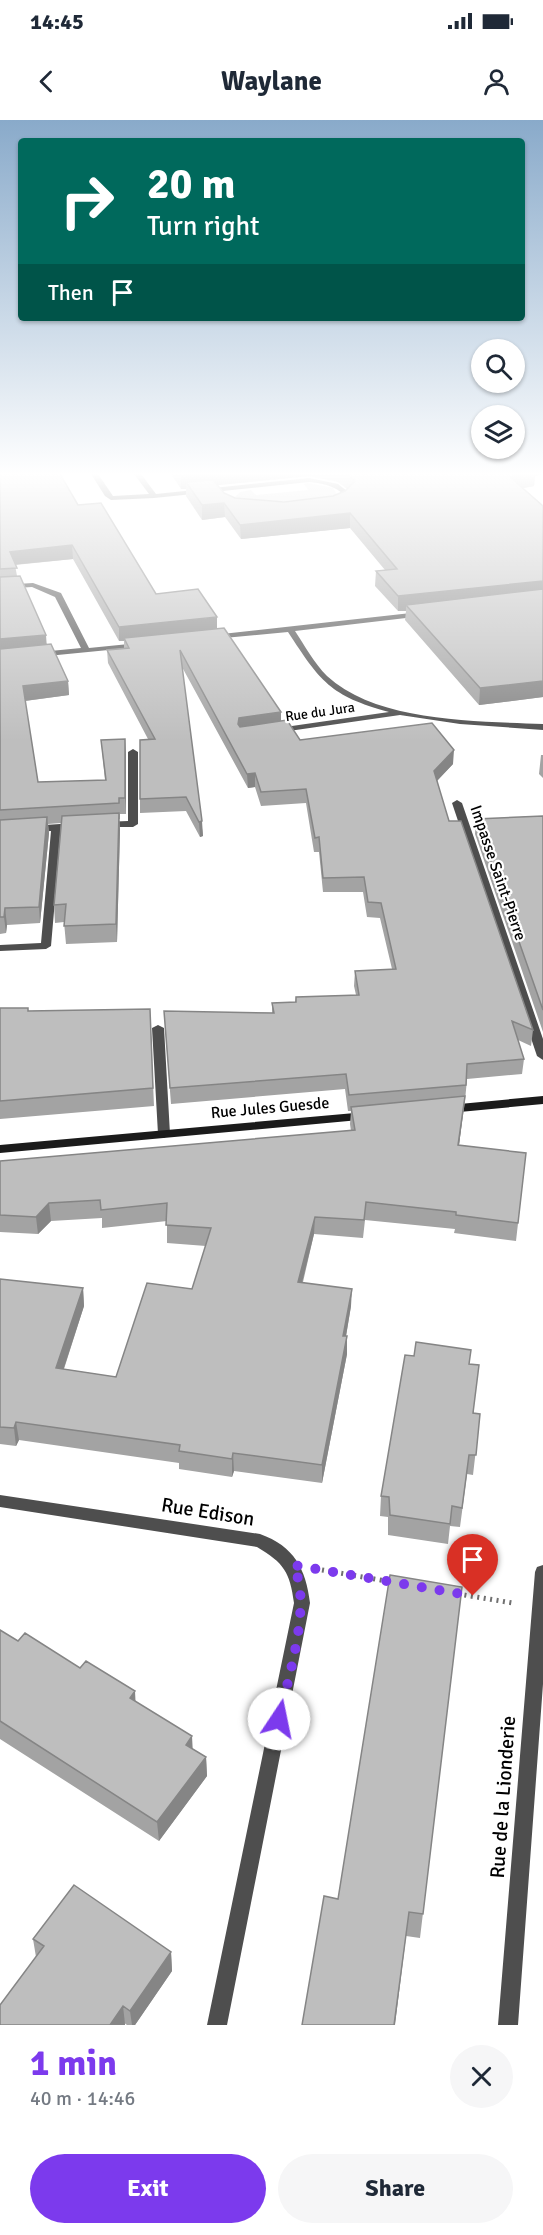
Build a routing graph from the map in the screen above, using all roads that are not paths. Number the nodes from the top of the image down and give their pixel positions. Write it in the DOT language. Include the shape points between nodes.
graph roads {
  1 [pos="0,587"];
  2 [pos="431,612"];
  3 [pos="290,629"];
  4 [pos="206,638"];
  5 [pos="147,644"];
  6 [pos="87,651"];
  7 [pos="33,656"];
  8 [pos="401,713"];
  9 [pos="543,727"];
  10 [pos="266,733"];
  11 [pos="133,752"];
  12 [pos="457,803"];
  13 [pos="56,829"];
  14 [pos="0,831"];
  15 [pos="0,948"];
  16 [pos="158,1028"];
  17 [pos="543,1056"];
  18 [pos="543,1100"];
  19 [pos="436,1110"];
  20 [pos="377,1115"];
  21 [pos="164,1134"];
  22 [pos="0,1149"];
  23 [pos="0,1501"];
  24 [pos="543,1572"];
  25 [pos="217,2025"];
  26 [pos="508,2025"];
  1 -- 6 [label="street" via="33,585 58,595"];
  2 -- 3 [label="street"];
  3 -- 4 [label="street"];
  3 -- 8 [label="street, Rue du Jura" via="325,679 358,698"];
  5 -- 6 [label="street"];
  6 -- 7 [label="street"];
  8 -- 9 [label="street, Rue du Jura" via="459,722"];
  8 -- 10 [label="street, Rue du Jura"];
  11 -- 13 [label="street" via="133,824"];
  12 -- 17 [label="street, Impasse Saint-Pierre"];
  13 -- 14 [label="street"];
  13 -- 15 [label="street" via="46,946"];
  16 -- 21 [label="street"];
  18 -- 19 [label="main road"];
  20 -- 21 [label="main road, Rue Jules Guesde"];
  21 -- 22 [label="main road, Rue Jules Guesde"];
  23 -- 25 [label="street, Rue Edison" via="260,1540 286,1556 300,1578 302,1604"];
  24 -- 26 [label="street, Rue de la Lionderie"];
}
